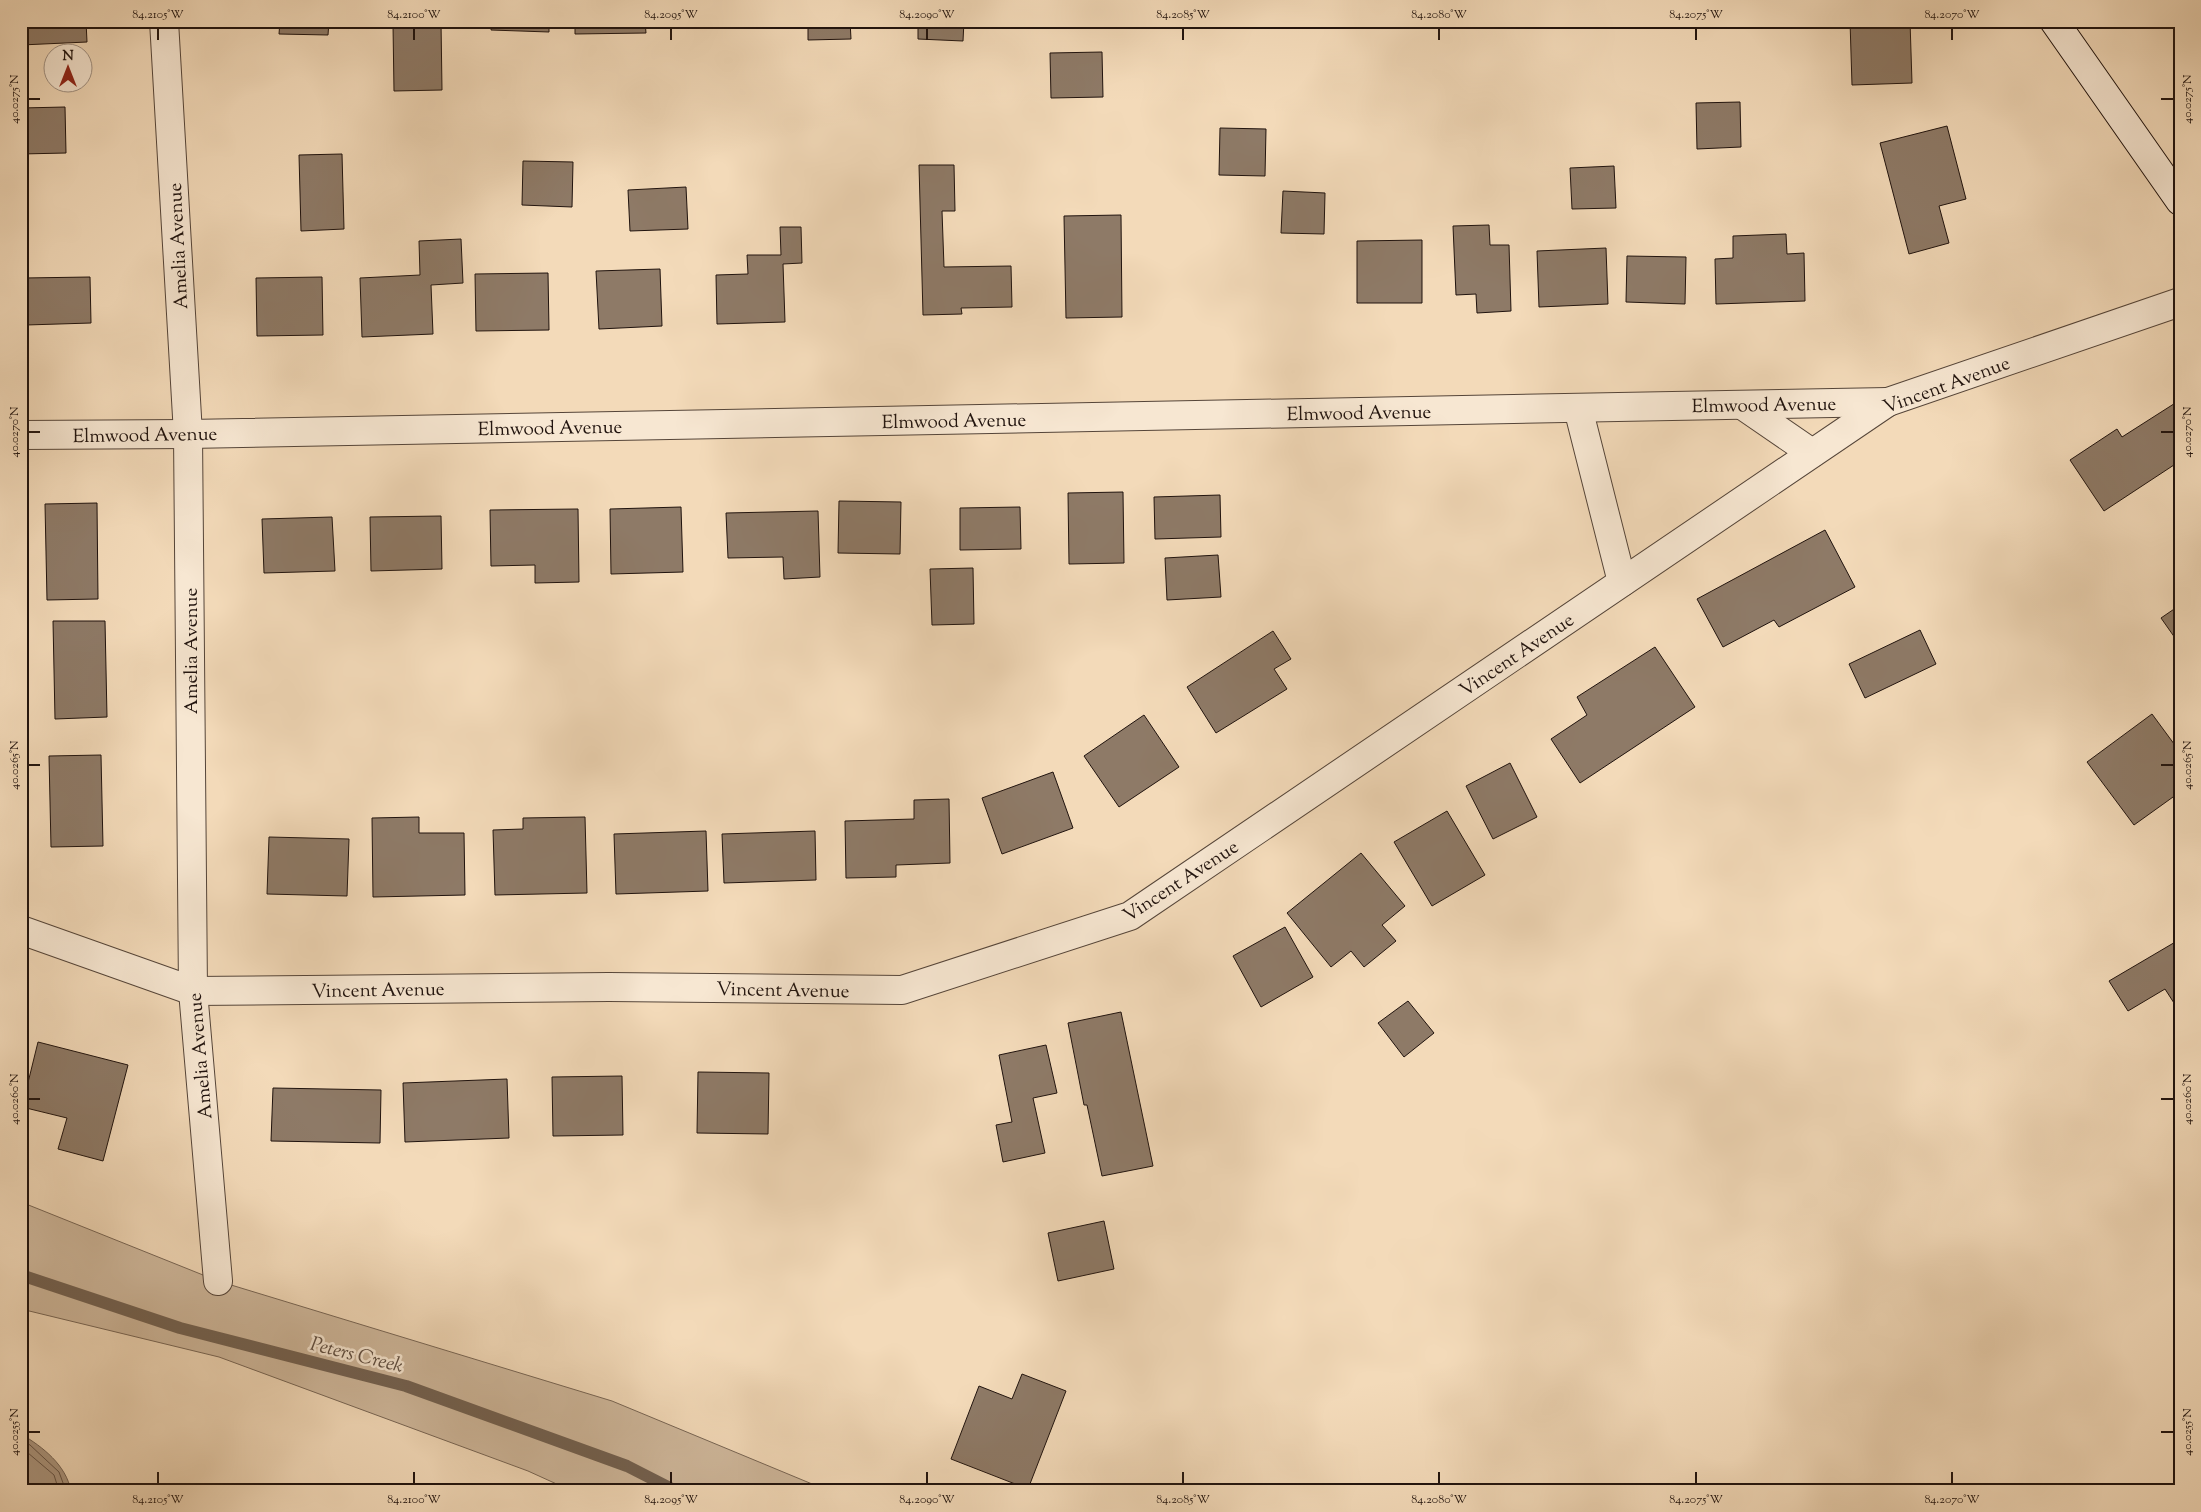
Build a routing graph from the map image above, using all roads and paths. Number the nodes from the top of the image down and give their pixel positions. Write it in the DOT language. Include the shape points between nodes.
graph roads {
  1 [pos="164,21"];
  2 [pos="2054,21"];
  3 [pos="2180,201"];
  4 [pos="2180,302"];
  5 [pos="1888,402"];
  6 [pos="1742,405"];
  7 [pos="1578,408"];
  8 [pos="188,434"];
  9 [pos="21,435"];
  10 [pos="1812,453"];
  11 [pos="1622,582"];
  12 [pos="21,930"];
  13 [pos="193,991"];
  14 [pos="218,1280"];
  1 -- 8 [label="street, Amelia Avenue"];
  2 -- 3 [label="street"];
  4 -- 5 [label="street, Vincent Avenue"];
  5 -- 6 [label="street, Elmwood Avenue"];
  5 -- 10 [label="street, Vincent Avenue"];
  6 -- 7 [label="street, Elmwood Avenue"];
  6 -- 10 [label="street"];
  7 -- 8 [label="street, Elmwood Avenue"];
  7 -- 11 [label="street"];
  8 -- 9 [label="street, Elmwood Avenue"];
  8 -- 13 [label="street, Amelia Avenue"];
  10 -- 11 [label="street, Vincent Avenue"];
  11 -- 13 [label="street, Vincent Avenue" via="1130,916 902,990 609,987"];
  12 -- 13 [label="street, Vincent Avenue"];
  13 -- 14 [label="street, Amelia Avenue"];
}
